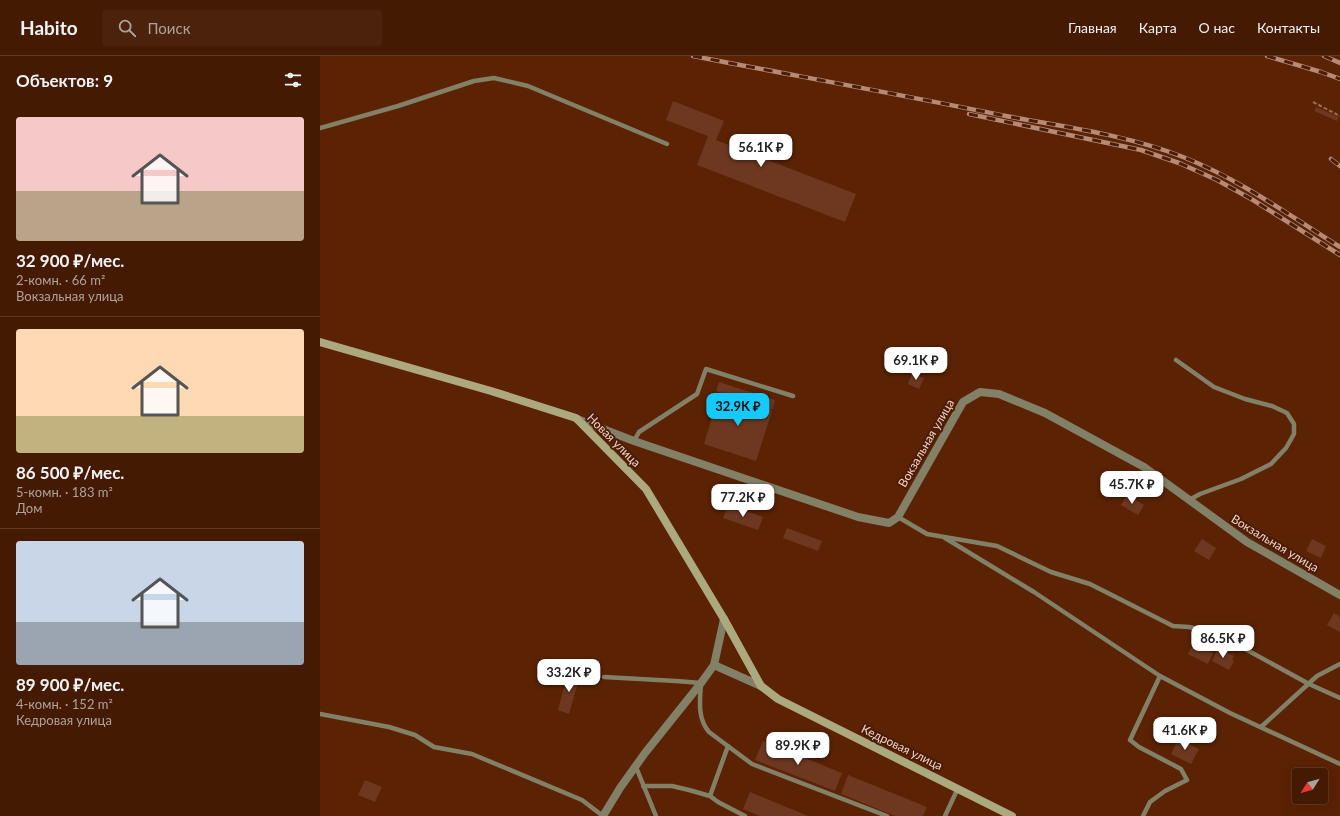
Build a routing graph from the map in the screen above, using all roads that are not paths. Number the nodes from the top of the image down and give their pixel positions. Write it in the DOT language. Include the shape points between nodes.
graph roads {
  1 [pos="320,128"];
  2 [pos="666,144"];
  3 [pos="320,342"];
  4 [pos="1176,360"];
  5 [pos="794,396"];
  6 [pos="576,418"];
  7 [pos="634,441"];
  8 [pos="1188,500"];
  9 [pos="898,516"];
  10 [pos="942,536"];
  11 [pos="1340,595"];
  12 [pos="724,619"];
  13 [pos="1340,664"];
  14 [pos="714,665"];
  15 [pos="1160,676"];
  16 [pos="604,677"];
  17 [pos="701,683"];
  18 [pos="1309,684"];
  19 [pos="761,686"];
  20 [pos="1340,698"];
  21 [pos="320,714"];
  22 [pos="1261,727"];
  23 [pos="728,746"];
  24 [pos="1340,764"];
  25 [pos="636,767"];
  26 [pos="643,786"];
  27 [pos="958,788"];
  28 [pos="710,796"];
  29 [pos="603,816"];
  30 [pos="656,816"];
  31 [pos="745,816"];
  32 [pos="887,816"];
  33 [pos="945,816"];
  34 [pos="1012,816"];
  35 [pos="1143,816"];
  1 -- 2 [label="lane" via="474,81 494,78 528,86"];
  3 -- 6 [label="street, Новая улица" via="491,390"];
  4 -- 8 [label="lane" via="1214,387 1287,413 1294,424 1294,434 1286,448 1271,464"];
  5 -- 7 [label="lane" via="706,369 697,394 639,432"];
  6 -- 7 [label="street"];
  6 -- 12 [label="street, Новая улица" via="646,489"];
  7 -- 9 [label="street" via="858,517 889,523"];
  8 -- 9 [label="street, Вокзальная улица" via="1144,467 1046,413 999,394 980,392 963,402"];
  8 -- 11 [label="street, Вокзальная улица" via="1246,542"];
  9 -- 10 [label="lane" via="927,534"];
  10 -- 15 [label="lane" via="1034,592"];
  10 -- 18 [label="lane" via="997,546 1051,572 1090,584 1173,626 1216,633"];
  12 -- 14 [label="street"];
  12 -- 19 [label="street, Новая улица"];
  13 -- 18 [label="lane" via="1317,676"];
  14 -- 17 [label="street"];
  14 -- 19 [label="street"];
  15 -- 22 [label="lane"];
  15 -- 35 [label="lane" via="1130,740 1181,769 1187,780 1150,802"];
  16 -- 17 [label="lane"];
  17 -- 23 [label="lane" via="700,706 703,725"];
  17 -- 25 [label="street"];
  18 -- 20 [label="lane"];
  18 -- 22 [label="lane"];
  19 -- 27 [label="street, Кедровая улица" via="778,700"];
  21 -- 29 [label="lane" via="389,727 415,735 434,747 472,754 582,800"];
  22 -- 24 [label="lane"];
  23 -- 28 [label="lane"];
  23 -- 32 [label="lane" via="752,764"];
  25 -- 26 [label="lane"];
  25 -- 29 [label="street"];
  26 -- 28 [label="lane" via="672,786"];
  26 -- 30 [label="lane"];
  27 -- 33 [label="lane"];
  27 -- 34 [label="street, Кедровая улица"];
  28 -- 31 [label="lane"];
}
